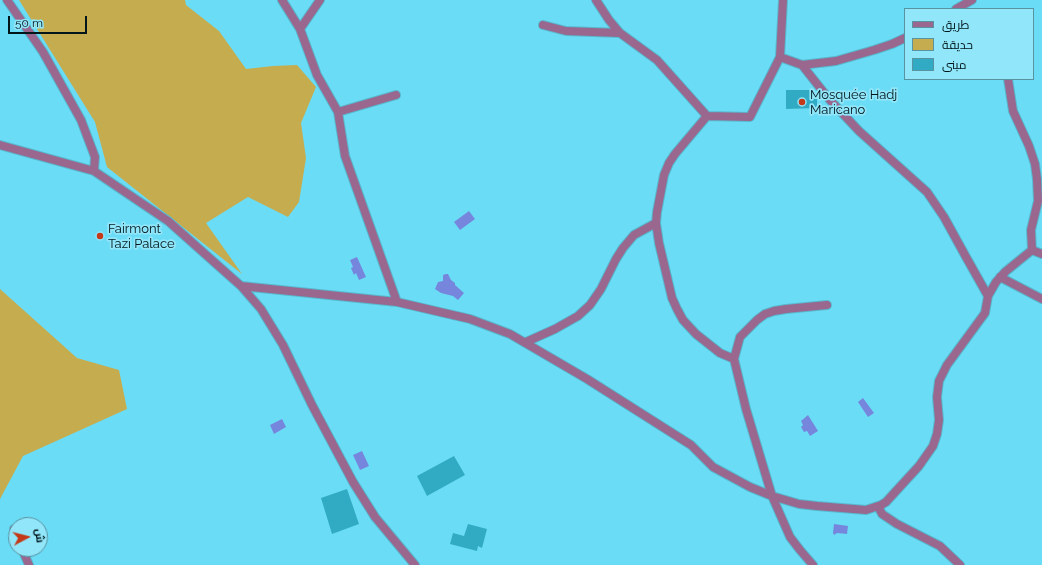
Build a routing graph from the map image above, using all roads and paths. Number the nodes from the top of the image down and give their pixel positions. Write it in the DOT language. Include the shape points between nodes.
graph roads {
  1 [pos="7,0"];
  2 [pos="282,0"];
  3 [pos="320,0"];
  4 [pos="596,0"];
  5 [pos="783,0"];
  6 [pos="972,0"];
  7 [pos="958,8"];
  8 [pos="543,25"];
  9 [pos="300,29"];
  10 [pos="620,33"];
  11 [pos="904,38"];
  12 [pos="780,57"];
  13 [pos="802,65"];
  14 [pos="1008,80"];
  15 [pos="396,95"];
  16 [pos="338,112"];
  17 [pos="707,116"];
  18 [pos="0,145"];
  19 [pos="94,171"];
  20 [pos="656,223"];
  21 [pos="1032,250"];
  22 [pos="1042,254"];
  23 [pos="1000,277"];
  24 [pos="241,286"];
  25 [pos="988,296"];
  26 [pos="1042,298"];
  27 [pos="397,302"];
  28 [pos="827,305"];
  29 [pos="526,342"];
  30 [pos="734,359"];
  31 [pos="772,496"];
  32 [pos="878,506"];
  33 [pos="415,565"];
  34 [pos="813,565"];
  35 [pos="960,565"];
  1 -- 19 [label="street" via="43,52 81,120 95,157"];
  2 -- 9 [label="street"];
  3 -- 9 [label="street"];
  4 -- 10 [label="street"];
  5 -- 12 [label="street"];
  6 -- 7 [label="street"];
  8 -- 10 [label="street" via="566,31"];
  9 -- 16 [label="street" via="317,76"];
  10 -- 17 [label="street" via="657,60"];
  11 -- 13 [label="street" via="836,61"];
  12 -- 13 [label="street"];
  12 -- 17 [label="street" via="750,117"];
  13 -- 25 [label="street" via="829,100 859,131 927,192 944,217"];
  14 -- 21 [label="street" via="1014,111 1035,164 1038,201 1032,230"];
  15 -- 16 [label="street"];
  16 -- 27 [label="street" via="345,156"];
  17 -- 20 [label="street" via="669,163 664,174"];
  18 -- 19 [label="street"];
  19 -- 24 [label="street" via="168,221"];
  20 -- 29 [label="street" via="634,235 623,248 601,289 590,305 578,316"];
  20 -- 30 [label="street" via="672,298 680,315 706,343"];
  21 -- 22 [label="street"];
  21 -- 23 [label="street"];
  23 -- 25 [label="street"];
  23 -- 26 [label="street"];
  24 -- 27 [label="street"];
  24 -- 33 [label="street" via="261,309 283,345 353,482 375,517"];
  25 -- 32 [label="street" via="985,313 938,381 938,426 933,446 897,491"];
  27 -- 29 [label="street" via="470,319"];
  28 -- 30 [label="street" via="765,314 740,337"];
  29 -- 31 [label="street" via="691,445 713,467"];
  30 -- 31 [label="street"];
  31 -- 32 [label="street" via="799,504 836,509 866,510"];
  31 -- 34 [label="street" via="790,537"];
  32 -- 35 [label="street" via="886,517 940,546"];
}
